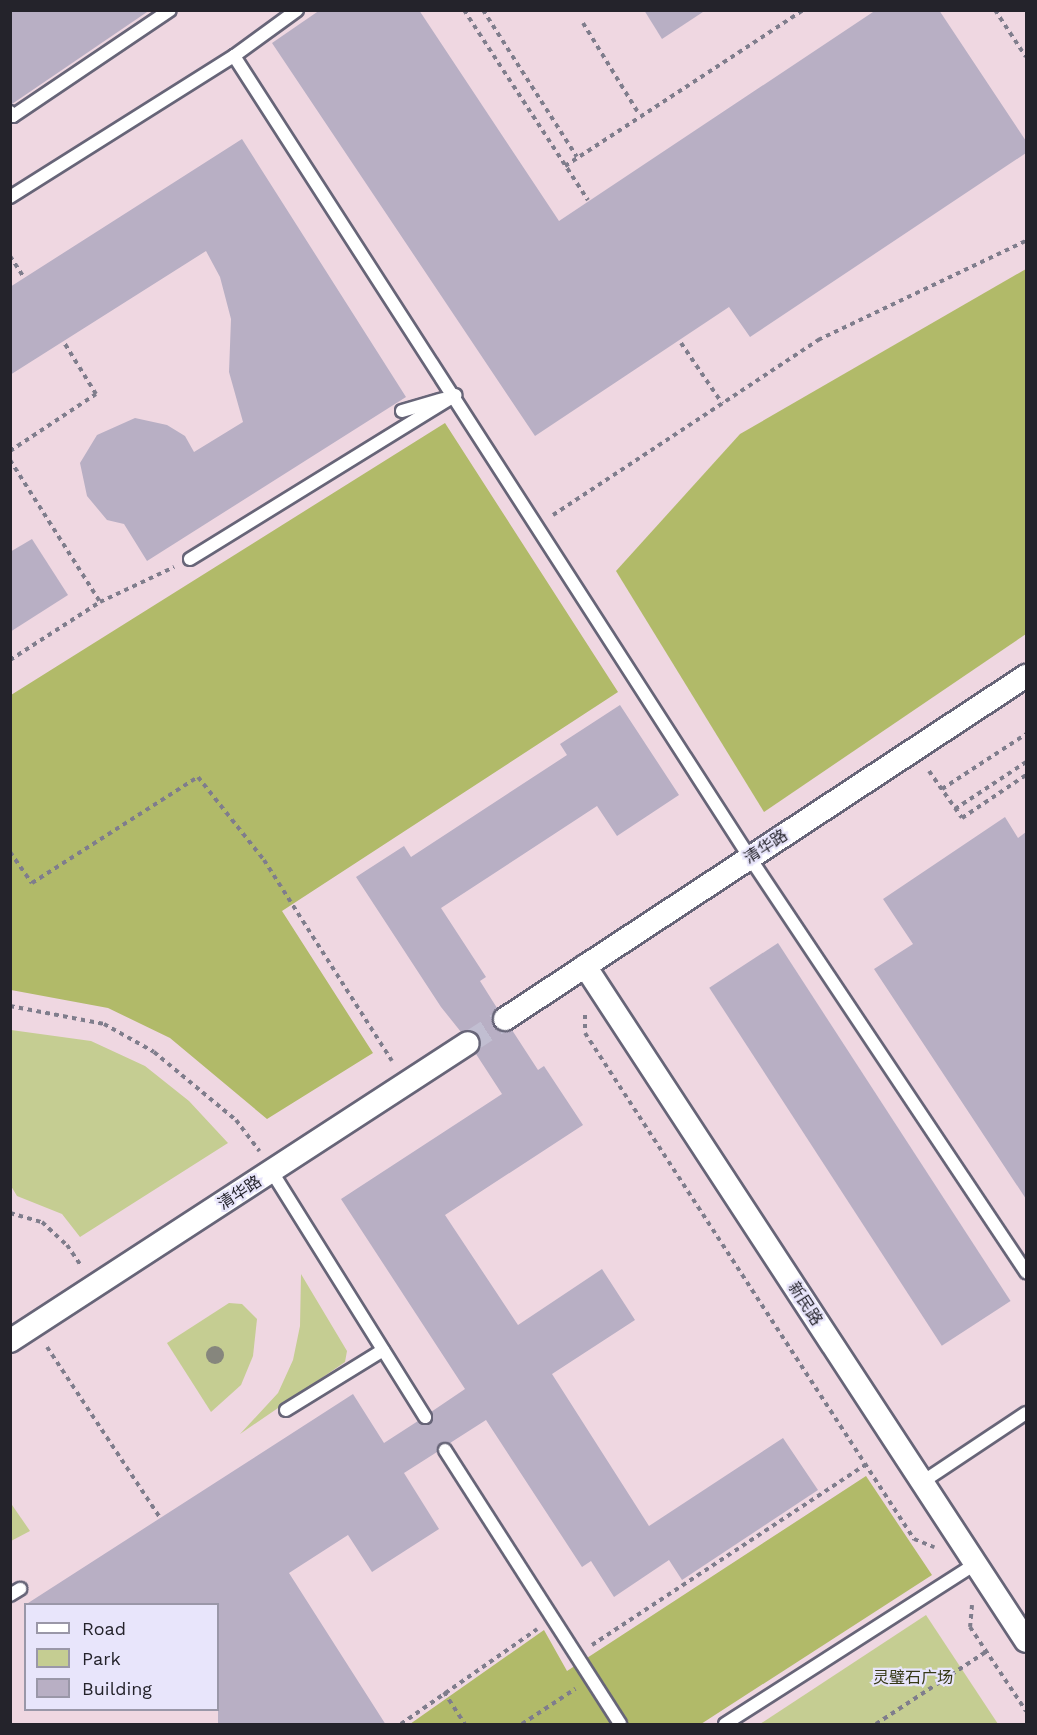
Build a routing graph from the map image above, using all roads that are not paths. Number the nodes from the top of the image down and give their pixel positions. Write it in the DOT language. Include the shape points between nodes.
graph roads {
  1 [pos="170,10"];
  2 [pos="297,10"];
  3 [pos="234,56"];
  4 [pos="10,112"];
  5 [pos="10,197"];
  6 [pos="456,395"];
  7 [pos="402,411"];
  8 [pos="190,559"];
  9 [pos="1026,676"];
  10 [pos="750,858"];
  11 [pos="585,966"];
  12 [pos="505,1019"];
  13 [pos="468,1043"];
  14 [pos="272,1172"];
  15 [pos="1026,1272"];
  16 [pos="10,1341"];
  17 [pos="383,1350"];
  18 [pos="286,1410"];
  19 [pos="1026,1413"];
  20 [pos="425,1417"];
  21 [pos="445,1450"];
  22 [pos="921,1483"];
  23 [pos="975,1564"];
  24 [pos="1026,1641"];
  25 [pos="620,1725"];
  26 [pos="725,1725"];
  1 -- 4 [label="lane" via="13,116"];
  2 -- 3 [label="lane"];
  3 -- 5 [label="lane"];
  3 -- 6 [label="lane"];
  6 -- 7 [label="lane"];
  6 -- 8 [label="lane"];
  6 -- 10 [label="lane"];
  9 -- 10 [label="street, 清华路"];
  10 -- 11 [label="street, 清华路"];
  10 -- 15 [label="lane"];
  11 -- 12 [label="street, 清华路"];
  11 -- 22 [label="street, 新民路"];
  13 -- 14 [label="street, 清华路"];
  14 -- 16 [label="street, 清华路"];
  14 -- 17 [label="lane"];
  17 -- 18 [label="lane"];
  17 -- 20 [label="lane"];
  19 -- 22 [label="lane"];
  21 -- 25 [label="lane"];
  22 -- 23 [label="street, 新民路"];
  23 -- 24 [label="street, 新民路"];
  23 -- 26 [label="lane"];
}
